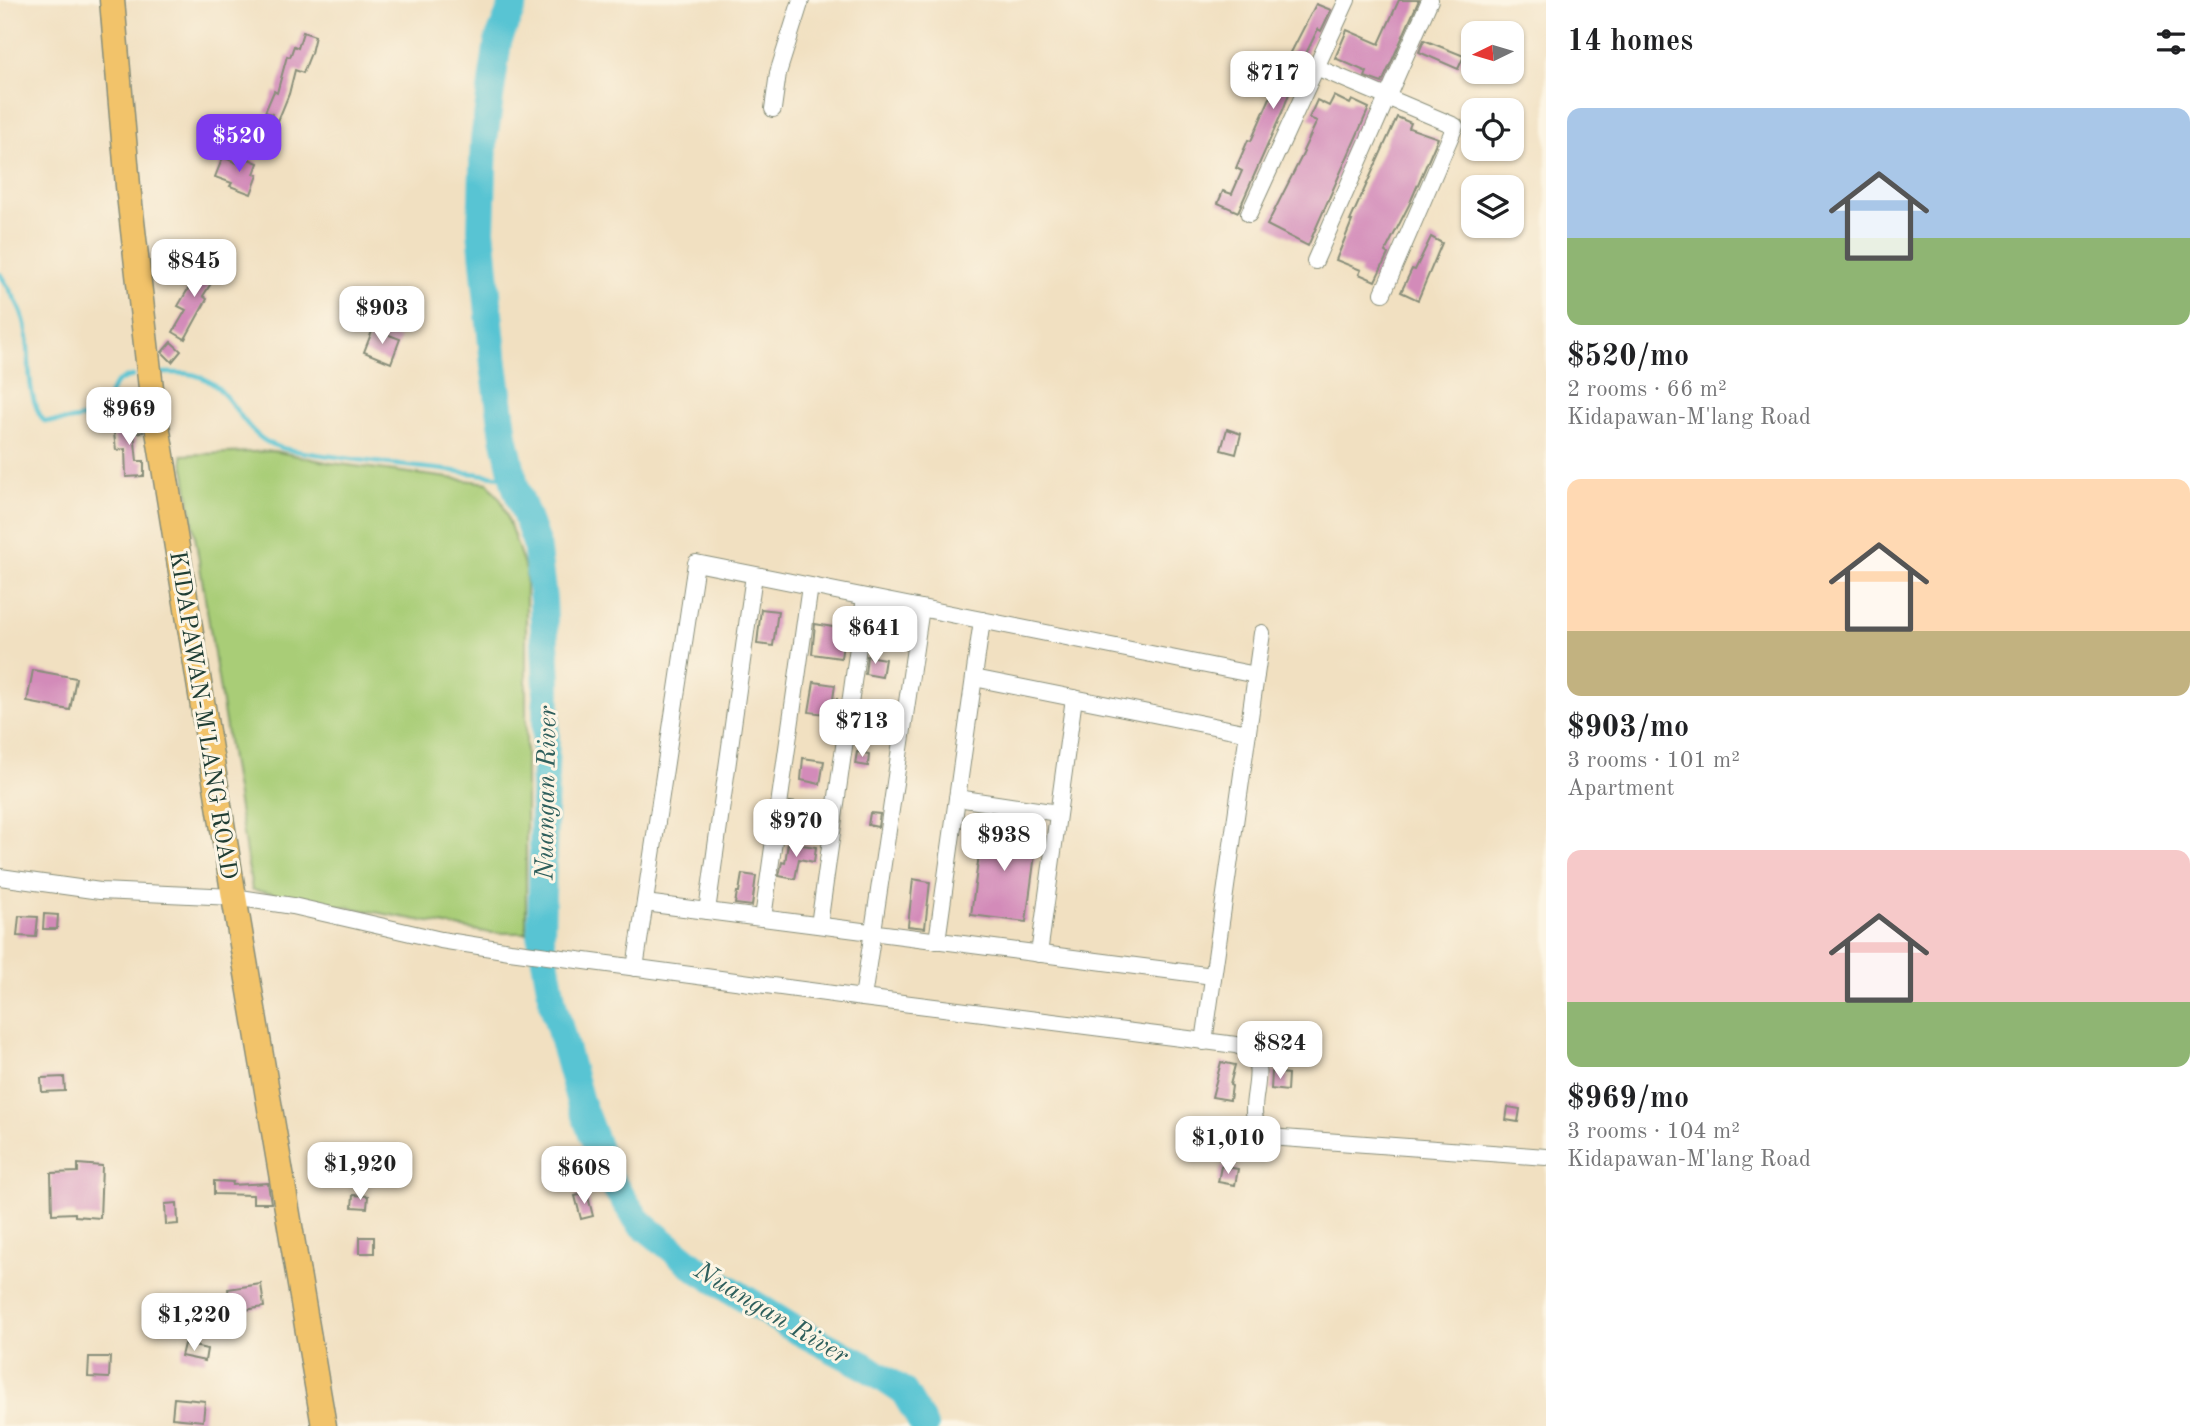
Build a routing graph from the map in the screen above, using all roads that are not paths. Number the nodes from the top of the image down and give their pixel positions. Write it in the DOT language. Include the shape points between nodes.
graph roads {
  1 [pos="112,0"];
  2 [pos="801,0"];
  3 [pos="1347,0"];
  4 [pos="1430,0"];
  5 [pos="1316,67"];
  6 [pos="1387,97"];
  7 [pos="773,109"];
  8 [pos="1249,214"];
  9 [pos="1315,261"];
  10 [pos="1383,293"];
  11 [pos="754,575"];
  12 [pos="810,586"];
  13 [pos="865,597"];
  14 [pos="921,608"];
  15 [pos="982,620"];
  16 [pos="1262,633"];
  17 [pos="1256,676"];
  18 [pos="974,678"];
  19 [pos="1074,698"];
  20 [pos="1248,733"];
  21 [pos="957,797"];
  22 [pos="1058,813"];
  23 [pos="0,877"];
  24 [pos="234,897"];
  25 [pos="645,903"];
  26 [pos="707,911"];
  27 [pos="763,918"];
  28 [pos="820,926"];
  29 [pos="874,933"];
  30 [pos="937,941"];
  31 [pos="1039,954"];
  32 [pos="635,968"];
  33 [pos="1213,976"];
  34 [pos="863,999"];
  35 [pos="1204,1042"];
  36 [pos="1546,1157"];
  37 [pos="324,1426"];
  1 -- 24 [label="main road, KIDAPAWAN-M'LANG ROAD" via="151,387"];
  2 -- 7 [label="street" via="778,74"];
  3 -- 5 [label="street"];
  4 -- 6 [label="street"];
  5 -- 6 [label="street"];
  5 -- 8 [label="street"];
  6 -- 9 [label="street"];
  6 -- 10 [label="street" via="1455,127"];
  11 -- 12 [label="street"];
  11 -- 25 [label="street" via="696,564"];
  11 -- 26 [label="street"];
  12 -- 13 [label="street"];
  12 -- 27 [label="street"];
  13 -- 14 [label="street"];
  13 -- 28 [label="street"];
  14 -- 15 [label="street"];
  14 -- 29 [label="street"];
  15 -- 17 [label="street"];
  15 -- 18 [label="street"];
  16 -- 17 [label="street"];
  17 -- 20 [label="street"];
  18 -- 19 [label="street"];
  18 -- 21 [label="street"];
  19 -- 20 [label="street"];
  19 -- 22 [label="street"];
  20 -- 33 [label="street"];
  21 -- 22 [label="street"];
  21 -- 30 [label="street"];
  22 -- 31 [label="street"];
  23 -- 24 [label="street" via="100,891"];
  24 -- 32 [label="street" via="441,940"];
  24 -- 37 [label="main road, KIDAPAWAN-M'LANG ROAD"];
  25 -- 26 [label="street"];
  25 -- 32 [label="street"];
  26 -- 27 [label="street"];
  27 -- 28 [label="street"];
  28 -- 29 [label="street"];
  29 -- 30 [label="street"];
  29 -- 34 [label="street"];
  30 -- 31 [label="street"];
  31 -- 33 [label="street"];
  32 -- 34 [label="street"];
  33 -- 35 [label="street"];
  34 -- 35 [label="street"];
  35 -- 36 [label="street" via="1236,1045 1253,1054 1257,1063 1255,1119 1269,1137"];
}
